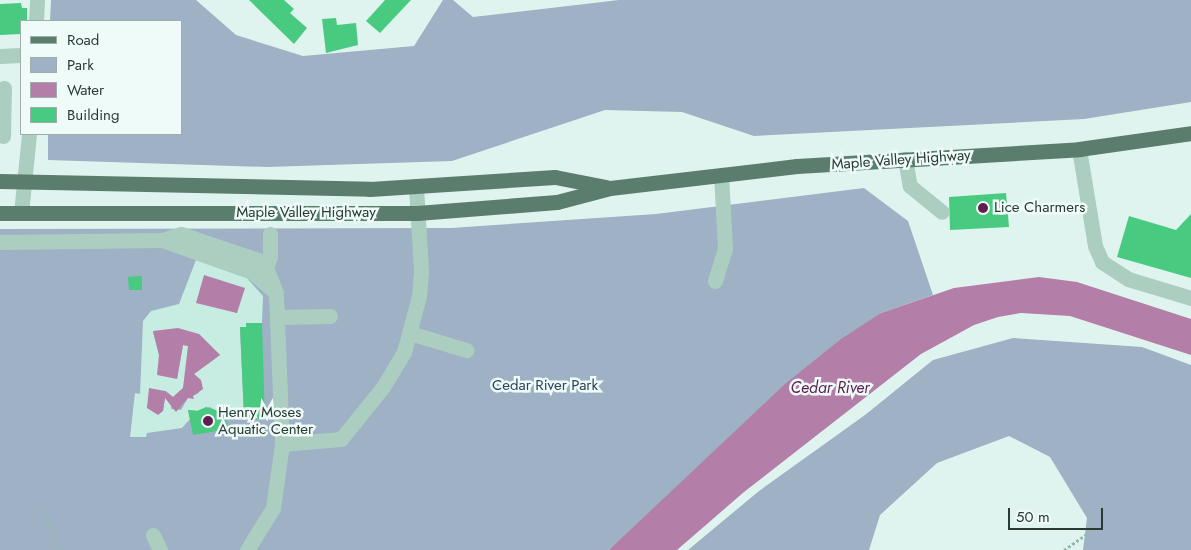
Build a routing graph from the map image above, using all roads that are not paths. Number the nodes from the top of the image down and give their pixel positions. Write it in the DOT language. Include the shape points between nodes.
graph roads {
  1 [pos="37,0"];
  2 [pos="36,20"];
  3 [pos="20,55"];
  4 [pos="0,56"];
  5 [pos="4,88"];
  6 [pos="1191,133"];
  7 [pos="29,135"];
  8 [pos="1,136"];
  9 [pos="1078,149"];
  10 [pos="905,159"];
  11 [pos="721,175"];
  12 [pos="0,181"];
  13 [pos="23,182"];
  14 [pos="416,186"];
  15 [pos="610,188"];
  16 [pos="942,212"];
  17 [pos="0,213"];
  18 [pos="21,213"];
  19 [pos="417,213"];
  20 [pos="270,234"];
  21 [pos="162,240"];
  22 [pos="0,242"];
  23 [pos="266,267"];
  24 [pos="714,281"];
  25 [pos="276,293"];
  26 [pos="1191,298"];
  27 [pos="330,316"];
  28 [pos="278,317"];
  29 [pos="410,333"];
  30 [pos="466,350"];
  31 [pos="282,444"];
  32 [pos="153,535"];
  33 [pos="160,550"];
  34 [pos="247,550"];
  1 -- 2 [label="street"];
  3 -- 4 [label="street"];
  5 -- 8 [label="street"];
  6 -- 9 [label="main road, Maple Valley Highway"];
  7 -- 8 [label="street"];
  7 -- 13 [label="street"];
  9 -- 10 [label="main road, Maple Valley Highway"];
  9 -- 26 [label="street" via="1095,246 1102,262 1128,279"];
  10 -- 11 [label="main road, Maple Valley Highway"];
  10 -- 16 [label="street" via="910,186"];
  11 -- 15 [label="main road, Maple Valley Highway"];
  11 -- 24 [label="street" via="725,248"];
  12 -- 13 [label="main road, Maple Valley Highway"];
  13 -- 14 [label="main road, Maple Valley Highway" via="370,189"];
  13 -- 18 [label="street"];
  14 -- 15 [label="main road, Maple Valley Highway" via="555,176"];
  14 -- 19 [label="street"];
  15 -- 19 [label="main road, Maple Valley Highway" via="558,202"];
  17 -- 18 [label="main road, Maple Valley Highway"];
  18 -- 19 [label="main road, Maple Valley Highway"];
  19 -- 29 [label="street" via="421,271"];
  20 -- 23 [label="street" via="270,257"];
  21 -- 22 [label="street"];
  21 -- 23 [label="street" via="181,234 258,260"];
  21 -- 25 [label="street" via="252,272"];
  23 -- 25 [label="street"];
  25 -- 28 [label="street"];
  27 -- 28 [label="street"];
  28 -- 31 [label="street"];
  29 -- 30 [label="street"];
  29 -- 31 [label="street" via="384,387 342,439"];
  31 -- 34 [label="street" via="273,508"];
  32 -- 33 [label="street"];
}
